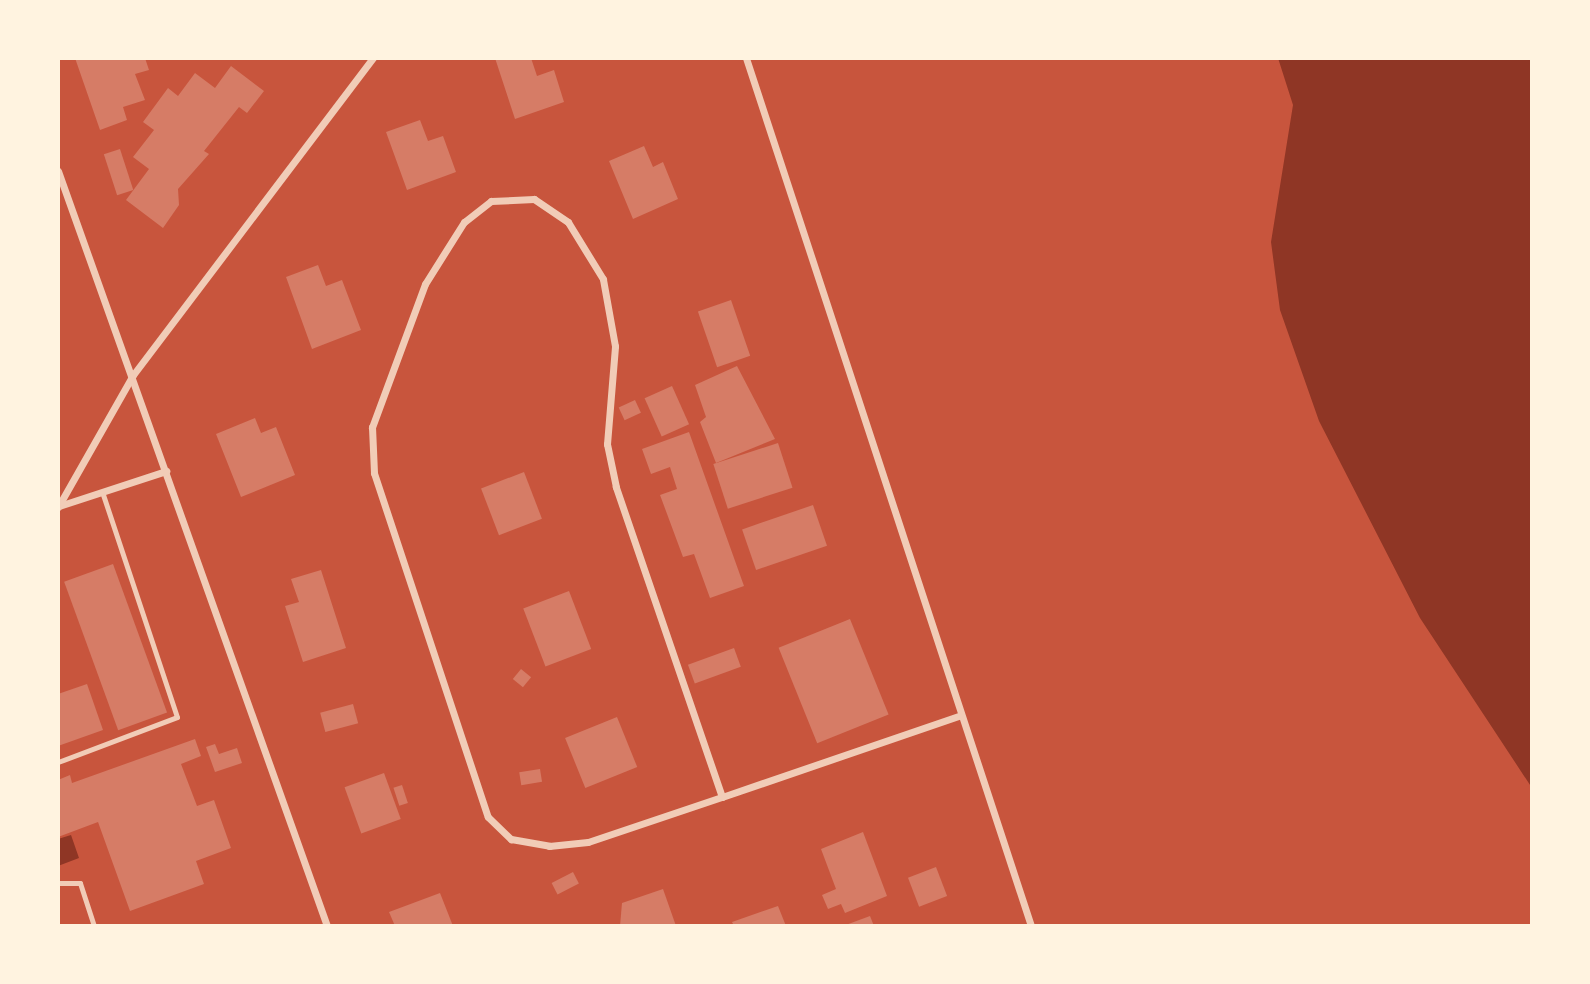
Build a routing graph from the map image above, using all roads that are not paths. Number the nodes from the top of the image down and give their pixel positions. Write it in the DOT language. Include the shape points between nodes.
graph roads {
  1 [pos="373,58"];
  2 [pos="746,58"];
  3 [pos="58,171"];
  4 [pos="134,375"];
  5 [pos="166,471"];
  6 [pos="102,492"];
  7 [pos="58,506"];
  8 [pos="958,716"];
  9 [pos="58,762"];
  10 [pos="722,797"];
  11 [pos="58,883"];
  12 [pos="94,926"];
  13 [pos="327,926"];
  14 [pos="1031,926"];
  1 -- 4 [label="street"];
  2 -- 8 [label="street"];
  3 -- 4 [label="street"];
  4 -- 5 [label="street"];
  4 -- 7 [label="street"];
  5 -- 6 [label="street"];
  5 -- 13 [label="street"];
  6 -- 7 [label="street"];
  6 -- 9 [label="lane" via="178,703 177,717"];
  8 -- 10 [label="street"];
  8 -- 14 [label="street"];
  10 -- 10 [label="street" via="616,487 607,444 615,346 603,279 568,222 534,199 491,201 464,222 425,284 372,427 374,473 488,817 511,839 549,846 587,842"];
  11 -- 12 [label="lane" via="80,883"];
}
